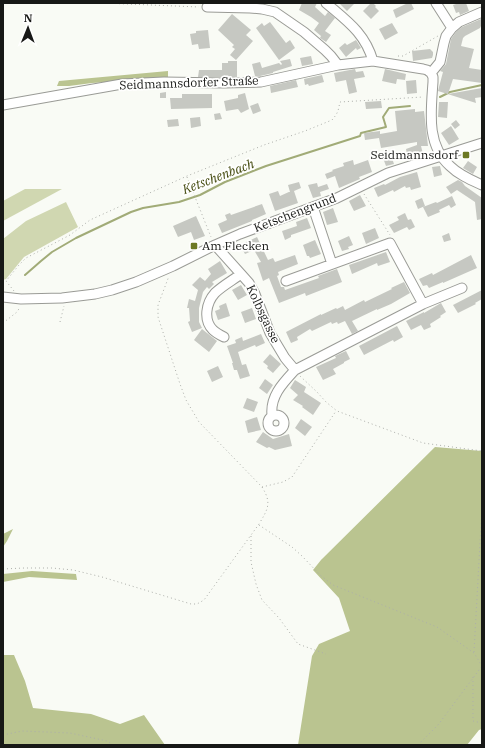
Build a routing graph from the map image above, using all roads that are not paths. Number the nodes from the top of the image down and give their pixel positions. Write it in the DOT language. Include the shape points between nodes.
graph roads {
  1 [pos="326,3"];
  2 [pos="436,3"];
  3 [pos="207,7"];
  4 [pos="482,12"];
  5 [pos="452,28"];
  6 [pos="373,61"];
  7 [pos="338,65"];
  8 [pos="431,73"];
  9 [pos="3,105"];
  10 [pos="482,143"];
  11 [pos="440,156"];
  12 [pos="482,185"];
  13 [pos="313,207"];
  14 [pos="214,245"];
  15 [pos="332,264"];
  16 [pos="241,274"];
  17 [pos="286,281"];
  18 [pos="462,288"];
  19 [pos="3,298"];
  20 [pos="423,304"];
  21 [pos="224,337"];
  22 [pos="295,370"];
  23 [pos="272,415"];
  1 -- 6 [label="street" via="360,34 370,50"];
  2 -- 5 [label="street"];
  3 -- 7 [label="street" via="250,8 275,12 304,32"];
  4 -- 5 [label="street"];
  5 -- 8 [label="street" via="446,36 440,62"];
  6 -- 7 [label="street, Seidmannsdorfer Straße"];
  6 -- 8 [label="street, Seidmannsdorfer Straße" via="423,69"];
  7 -- 9 [label="street, Seidmannsdorfer Straße" via="254,83 122,84"];
  8 -- 11 [label="street" via="431,128"];
  10 -- 11 [label="street, Ketschengrund"];
  11 -- 12 [label="street" via="464,176"];
  11 -- 13 [label="street, Ketschengrund" via="396,170"];
  13 -- 14 [label="street, Ketschengrund"];
  13 -- 15 [label="street"];
  14 -- 16 [label="street, Kolbsgasse"];
  14 -- 19 [label="street, Ketschengrund" via="173,266 112,290 64,298"];
  15 -- 17 [label="street"];
  15 -- 20 [label="street" via="390,243"];
  16 -- 21 [label="street, Kolbsgasse" via="216,292 209,302 206,313 208,323 214,331"];
  16 -- 22 [label="street, Kolbsgasse" via="256,294 270,333"];
  18 -- 20 [label="street"];
  20 -- 22 [label="street"];
  22 -- 23 [label="street" via="276,393 272,401"];
}
